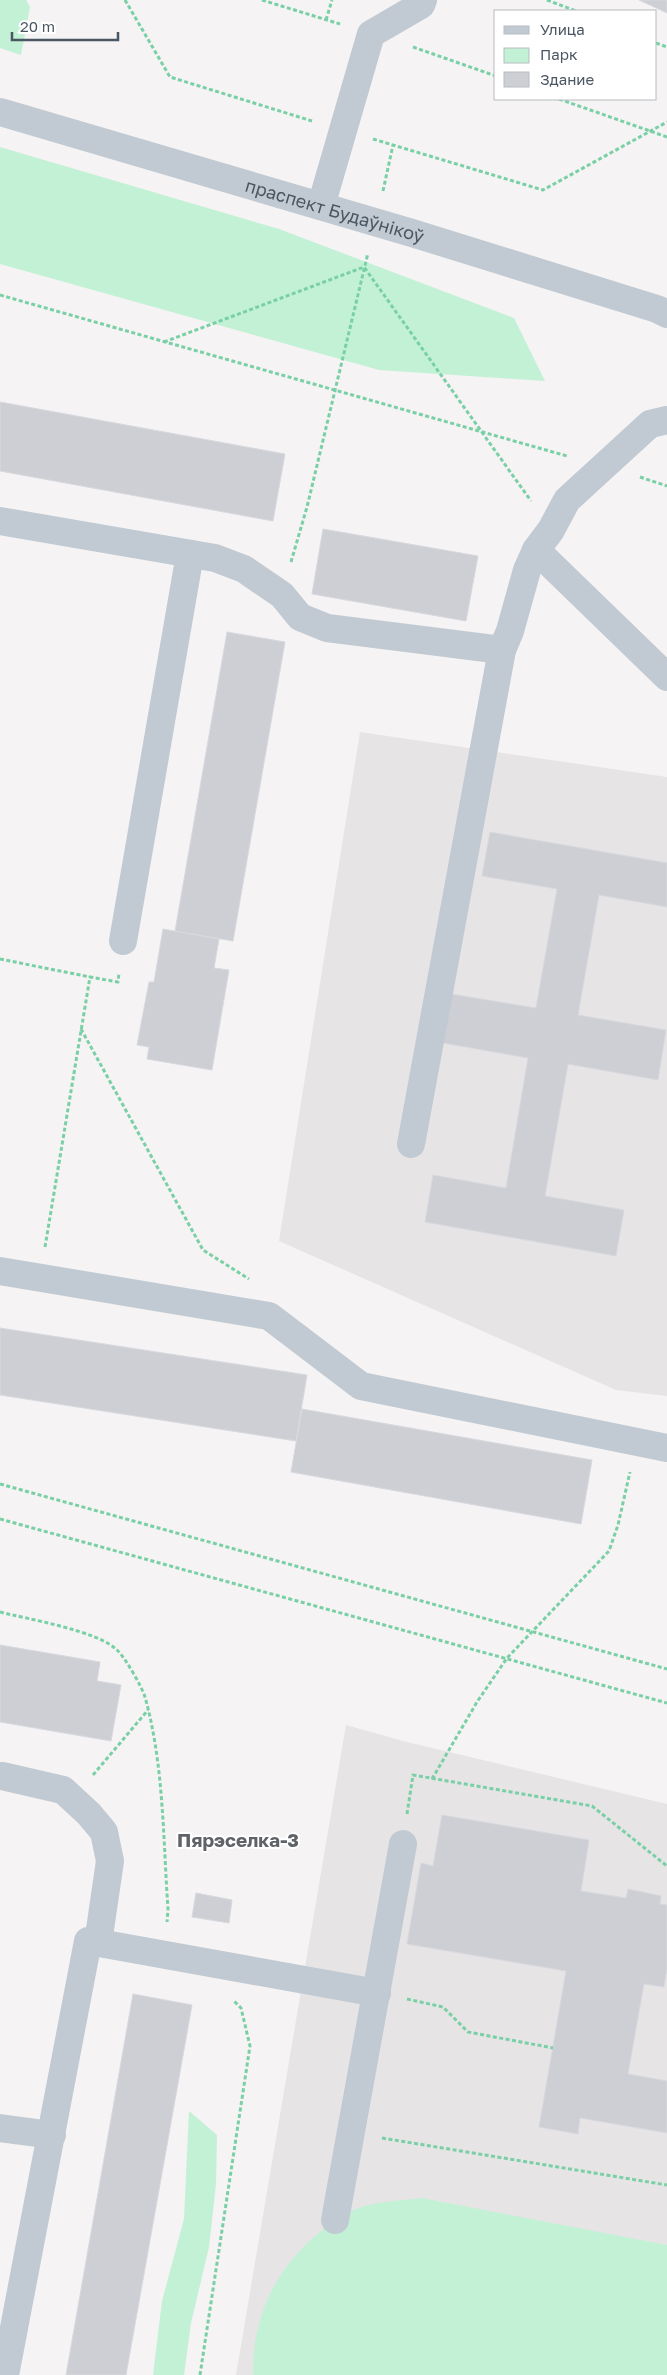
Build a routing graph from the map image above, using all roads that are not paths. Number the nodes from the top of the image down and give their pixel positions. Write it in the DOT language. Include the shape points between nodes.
graph roads {
  1 [pos="423,0"];
  2 [pos="0,112"];
  3 [pos="320,206"];
  4 [pos="667,314"];
  5 [pos="667,420"];
  6 [pos="0,521"];
  7 [pos="544,540"];
  8 [pos="190,554"];
  9 [pos="502,650"];
  10 [pos="667,677"];
  11 [pos="123,941"];
  12 [pos="411,1144"];
  13 [pos="0,1271"];
  14 [pos="667,1448"];
  15 [pos="2,1776"];
  16 [pos="403,1844"];
  17 [pos="98,1943"];
  18 [pos="377,1993"];
  19 [pos="0,2128"];
  20 [pos="52,2136"];
  21 [pos="335,2220"];
  22 [pos="5,2375"];
  1 -- 3 [label="street" via="421,5 371,34"];
  2 -- 3 [label="street, праспект Будаўнікоў"];
  3 -- 4 [label="street, праспект Будаўнікоў"];
  5 -- 7 [label="street" via="650,424 567,500"];
  6 -- 8 [label="street"];
  7 -- 9 [label="street" via="527,570"];
  7 -- 10 [label="street"];
  8 -- 9 [label="street" via="215,558 244,569 282,595 300,617 327,628"];
  8 -- 11 [label="street"];
  9 -- 12 [label="street"];
  13 -- 14 [label="street" via="269,1316 361,1386"];
  15 -- 17 [label="street" via="62,1790 104,1832 110,1861"];
  16 -- 18 [label="street"];
  17 -- 18 [label="street"];
  17 -- 20 [label="street" via="88,1941"];
  18 -- 21 [label="street"];
  19 -- 20 [label="street"];
  20 -- 22 [label="street"];
}
